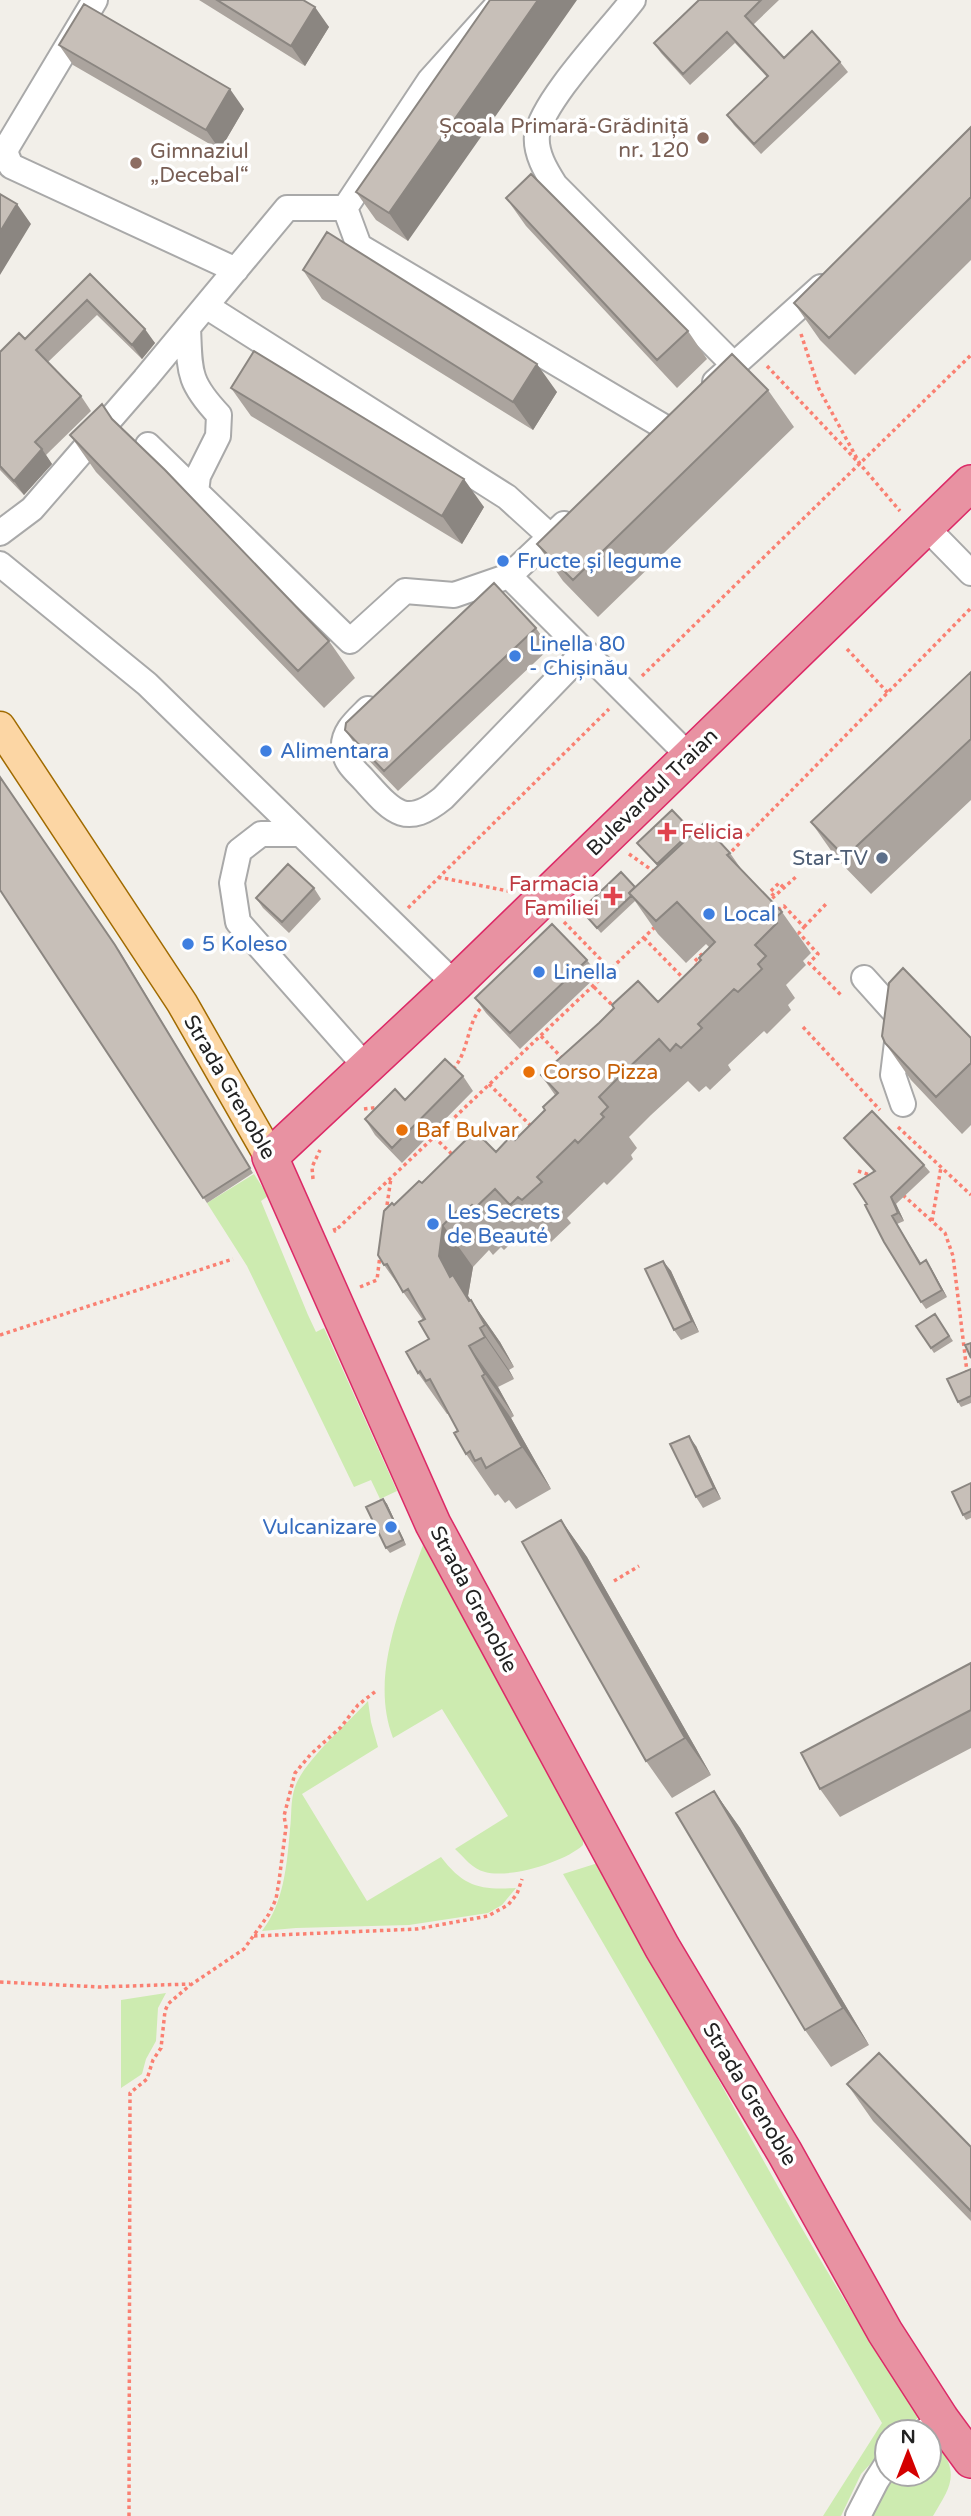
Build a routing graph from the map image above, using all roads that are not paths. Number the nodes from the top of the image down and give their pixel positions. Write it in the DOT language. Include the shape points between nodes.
graph roads {
  1 [pos="95,0"];
  2 [pos="502,0"];
  3 [pos="633,0"];
  4 [pos="345,208"];
  5 [pos="236,270"];
  6 [pos="834,275"];
  7 [pos="206,306"];
  8 [pos="188,327"];
  9 [pos="743,357"];
  10 [pos="664,427"];
  11 [pos="148,446"];
  12 [pos="645,446"];
  13 [pos="971,483"];
  14 [pos="196,492"];
  15 [pos="579,510"];
  16 [pos="913,518"];
  17 [pos="0,533"];
  18 [pos="551,537"];
  19 [pos="0,564"];
  20 [pos="971,573"];
  21 [pos="509,576"];
  22 [pos="480,586"];
  23 [pos="468,615"];
  24 [pos="584,652"];
  25 [pos="382,696"];
  26 [pos="0,727"];
  27 [pos="689,756"];
  28 [pos="300,834"];
  29 [pos="864,978"];
  30 [pos="455,984"];
  31 [pos="367,1068"];
  32 [pos="903,1104"];
  33 [pos="270,1157"];
  34 [pos="928,2418"];
  35 [pos="943,2435"];
  36 [pos="971,2460"];
  37 [pos="873,2487"];
  38 [pos="858,2516"];
  1 -- 5 [label="street" via="7,147 11,166"];
  2 -- 4 [label="street" via="430,79"];
  3 -- 9 [label="street" via="551,103 537,136 541,158 555,186"];
  4 -- 5 [label="street" via="287,208"];
  4 -- 10 [label="street" via="359,246"];
  5 -- 7 [label="street"];
  6 -- 9 [label="street"];
  7 -- 8 [label="street"];
  7 -- 18 [label="street" via="507,497"];
  8 -- 14 [label="street" via="190,373 219,415 218,436 198,476"];
  8 -- 17 [label="street" via="32,509"];
  9 -- 10 [label="street"];
  10 -- 12 [label="street"];
  11 -- 14 [label="street"];
  13 -- 16 [label="highway, Bulevardul Traian"];
  14 -- 22 [label="street" via="350,641 405,591 454,595"];
  15 -- 18 [label="street"];
  16 -- 20 [label="street"];
  16 -- 27 [label="highway, Bulevardul Traian"];
  18 -- 21 [label="street"];
  19 -- 28 [label="street" via="147,684"];
  21 -- 22 [label="street"];
  21 -- 24 [label="street"];
  22 -- 23 [label="street"];
  24 -- 25 [label="street" via="443,798 428,811 415,814 399,813 388,806 348,762 344,748 353,723"];
  24 -- 27 [label="street"];
  26 -- 33 [label="main road, Strada Grenoble" via="182,1003"];
  27 -- 30 [label="highway, Bulevardul Traian"];
  28 -- 30 [label="street"];
  28 -- 31 [label="street" via="261,834 239,851 232,883 238,922"];
  29 -- 32 [label="street" via="900,1018 893,1075"];
  30 -- 31 [label="highway, Bulevardul Traian"];
  31 -- 33 [label="highway, Bulevardul Traian"];
  33 -- 34 [label="highway, Strada Grenoble" via="433,1524 662,1947 785,2153"];
  35 -- 36 [label="highway, Strada Grenoble"];
  37 -- 38 [label="street"];
}
